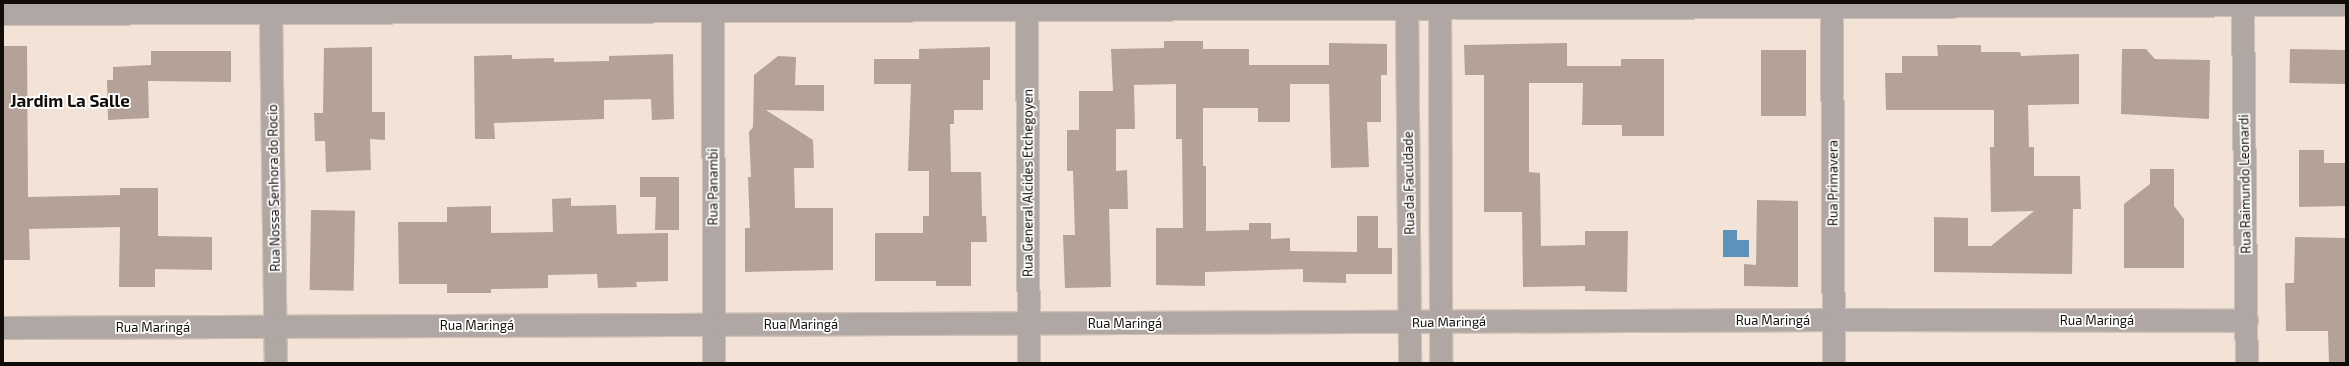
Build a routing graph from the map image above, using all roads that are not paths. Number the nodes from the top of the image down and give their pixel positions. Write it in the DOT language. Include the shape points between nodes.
graph roads {
  1 [pos="1832,5"];
  2 [pos="2243,5"];
  3 [pos="2346,5"];
  4 [pos="1407,6"];
  5 [pos="1440,6"];
  6 [pos="413,7"];
  7 [pos="1028,7"];
  8 [pos="713,11"];
  9 [pos="271,13"];
  10 [pos="3,14"];
  11 [pos="1834,320"];
  12 [pos="2246,321"];
  13 [pos="1441,322"];
  14 [pos="1029,323"];
  15 [pos="1410,323"];
  16 [pos="714,324"];
  17 [pos="276,326"];
  18 [pos="3,328"];
  19 [pos="276,363"];
  20 [pos="714,363"];
  21 [pos="1029,363"];
  22 [pos="1410,363"];
  23 [pos="1441,363"];
  24 [pos="1834,363"];
  25 [pos="2247,363"];
  1 -- 2 [label="street"];
  1 -- 5 [label="street"];
  1 -- 11 [label="street, Rua Primavera"];
  2 -- 3 [label="street"];
  2 -- 12 [label="street, Rua Raimundo Leonardi"];
  4 -- 5 [label="street"];
  4 -- 7 [label="street"];
  4 -- 15 [label="street, Rua da Faculdade"];
  5 -- 13 [label="street"];
  6 -- 8 [label="street"];
  6 -- 9 [label="street"];
  7 -- 8 [label="street"];
  7 -- 14 [label="street, Rua General Alcides Etchegoyen"];
  8 -- 16 [label="street, Rua Panambi"];
  9 -- 10 [label="street"];
  9 -- 17 [label="street, Rua Nossa Senhora do Rocio"];
  11 -- 12 [label="street, Rua Maringá"];
  11 -- 13 [label="street, Rua Maringá"];
  11 -- 24 [label="street, Rua Primavera"];
  12 -- 25 [label="street, Rua Raimundo Leonardi"];
  13 -- 15 [label="street, Rua Maringá"];
  13 -- 23 [label="street"];
  14 -- 15 [label="street, Rua Maringá"];
  14 -- 16 [label="street, Rua Maringá"];
  14 -- 21 [label="street, Rua General Alcides Etchegoyen"];
  15 -- 22 [label="street, Rua da Faculdade"];
  16 -- 17 [label="street, Rua Maringá"];
  16 -- 20 [label="street, Rua Panambi"];
  17 -- 18 [label="street, Rua Maringá"];
  17 -- 19 [label="street, Rua Nossa Senhora do Rocio"];
}
